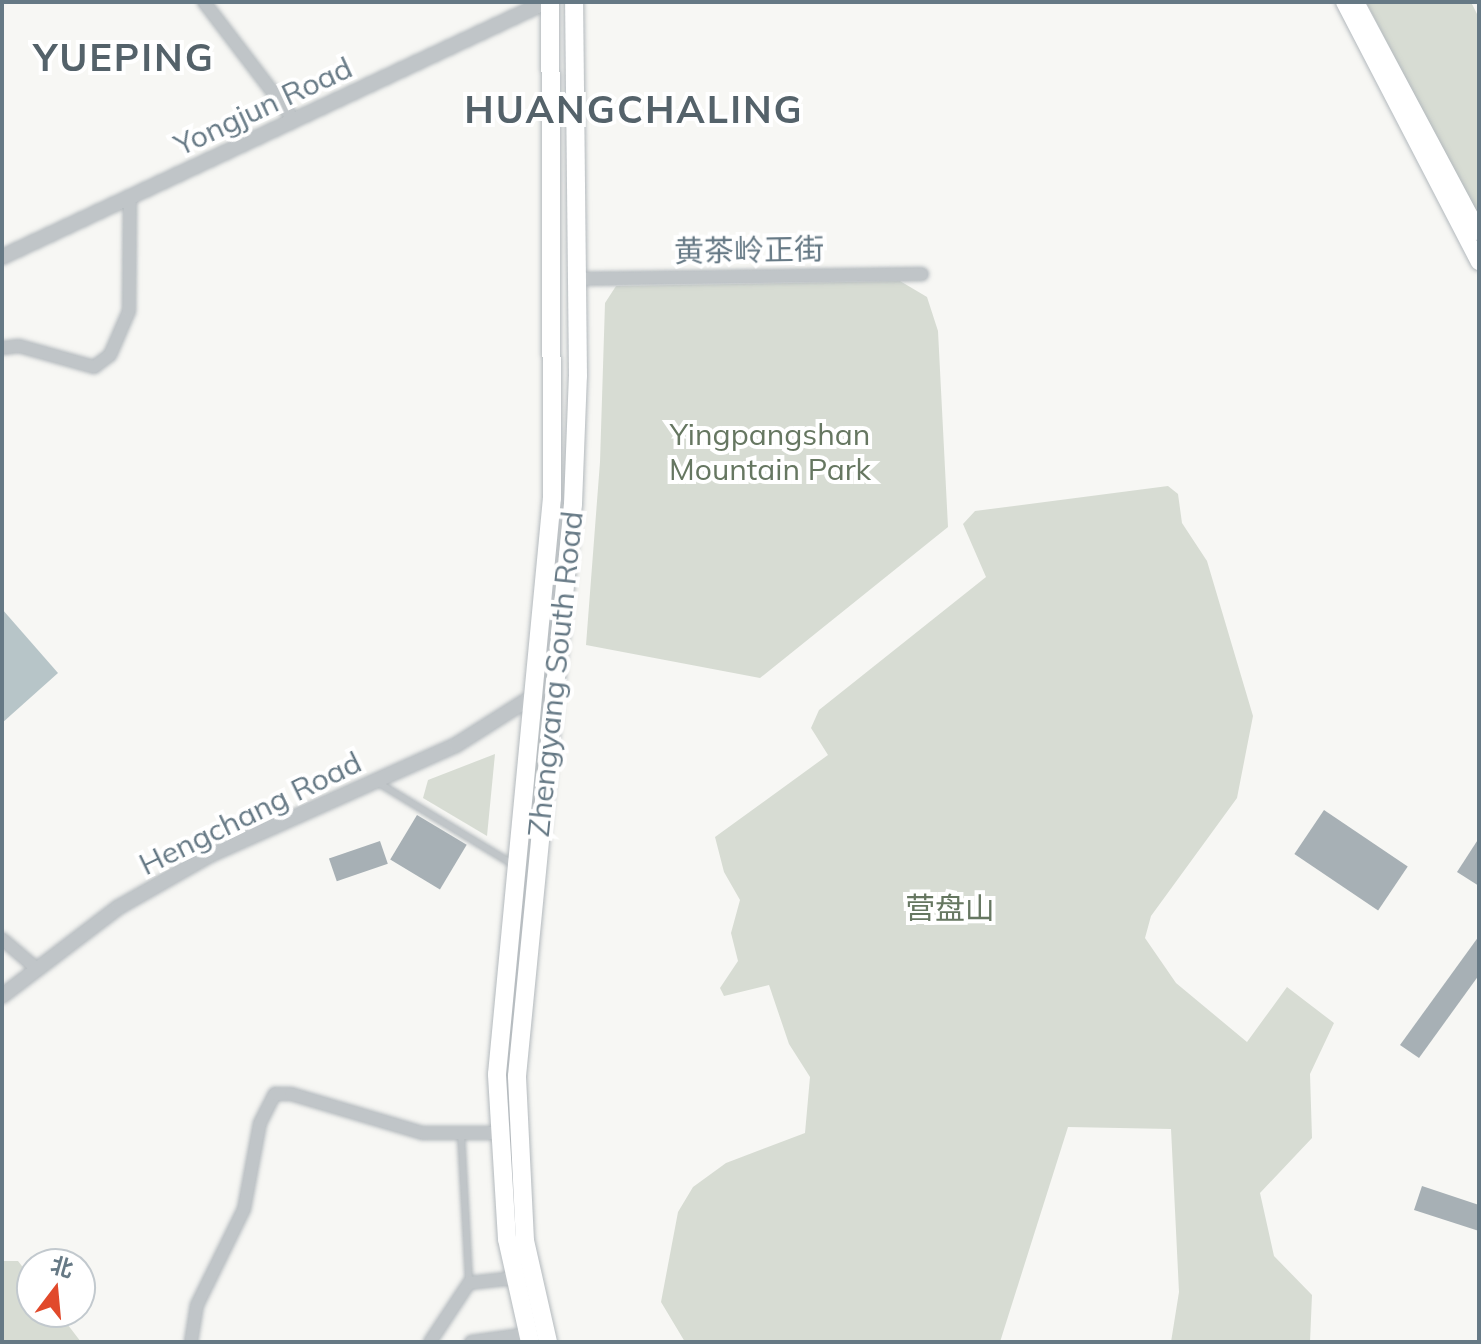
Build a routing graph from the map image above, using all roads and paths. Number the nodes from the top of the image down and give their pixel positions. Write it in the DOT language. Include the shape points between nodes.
graph roads {
  1 [pos="204,2"];
  2 [pos="548,2"];
  3 [pos="1344,2"];
  4 [pos="1356,2"];
  5 [pos="579,6"];
  6 [pos="294,120"];
  7 [pos="130,197"];
  8 [pos="1479,232"];
  9 [pos="2,257"];
  10 [pos="1479,262"];
  11 [pos="922,274"];
  12 [pos="577,279"];
  13 [pos="2,348"];
  14 [pos="532,697"];
  15 [pos="377,782"];
  16 [pos="515,866"];
  17 [pos="2,939"];
  18 [pos="36,968"];
  19 [pos="2,996"];
  20 [pos="461,1133"];
  21 [pos="498,1133"];
  22 [pos="515,1278"];
  23 [pos="469,1283"];
  24 [pos="529,1338"];
  25 [pos="191,1342"];
  26 [pos="430,1342"];
  27 [pos="471,1342"];
  28 [pos="548,1342"];
  1 -- 6 [label="street"];
  2 -- 6 [label="street, Yongjun Road"];
  2 -- 14 [label="main road, Zhengyang South Road" via="552,498"];
  3 -- 10 [label="main road"];
  4 -- 8 [label="main road"];
  5 -- 12 [label="main road, Zhengyang South Road"];
  6 -- 7 [label="street, Yongjun Road"];
  7 -- 9 [label="street, Yongjun Road"];
  7 -- 13 [label="street" via="129,311 110,355 94,367 19,346"];
  11 -- 12 [label="street, 黄茶岭正街"];
  12 -- 28 [label="main road, Zhengyang South Road" via="573,504 517,1076 525,1241"];
  14 -- 15 [label="street, Hengchang Road" via="456,745"];
  14 -- 16 [label="main road, Zhengyang South Road"];
  15 -- 16 [label="lane"];
  15 -- 18 [label="street, Hengchang Road" via="210,855 119,907"];
  16 -- 21 [label="main road, Zhengyang South Road" via="497,1074"];
  17 -- 18 [label="street"];
  18 -- 19 [label="street, Hengchang Road"];
  20 -- 21 [label="street"];
  20 -- 23 [label="lane"];
  20 -- 25 [label="street" via="423,1133 275,1094 260,1123 244,1209 197,1305"];
  21 -- 22 [label="main road, Zhengyang South Road"];
  22 -- 23 [label="street"];
  22 -- 24 [label="main road, Zhengyang South Road"];
  23 -- 26 [label="street"];
  24 -- 27 [label="street"];
}
